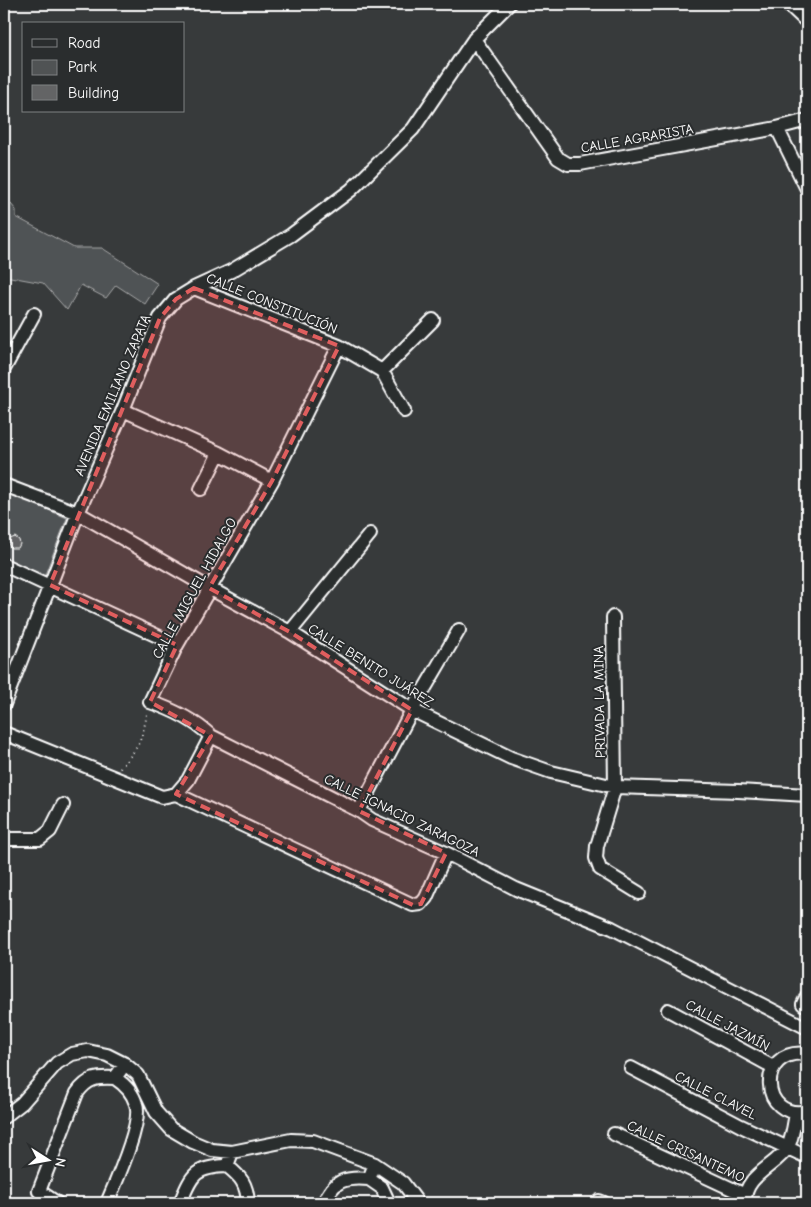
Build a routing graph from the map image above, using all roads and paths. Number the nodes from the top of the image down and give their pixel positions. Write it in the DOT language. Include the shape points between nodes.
graph roads {
  1 [pos="509,4"];
  2 [pos="788,4"];
  3 [pos="807,22"];
  4 [pos="474,39"];
  5 [pos="807,120"];
  6 [pos="777,128"];
  7 [pos="807,189"];
  8 [pos="194,288"];
  9 [pos="34,314"];
  10 [pos="433,320"];
  11 [pos="339,346"];
  12 [pos="4,369"];
  13 [pos="382,371"];
  14 [pos="123,410"];
  15 [pos="404,411"];
  16 [pos="219,453"];
  17 [pos="272,481"];
  18 [pos="4,485"];
  19 [pos="201,489"];
  20 [pos="78,513"];
  21 [pos="370,534"];
  22 [pos="4,565"];
  23 [pos="50,585"];
  24 [pos="209,588"];
  25 [pos="613,617"];
  26 [pos="459,630"];
  27 [pos="290,632"];
  28 [pos="177,645"];
  29 [pos="150,702"];
  30 [pos="4,704"];
  31 [pos="412,710"];
  32 [pos="4,733"];
  33 [pos="211,736"];
  34 [pos="112,776"];
  35 [pos="615,787"];
  36 [pos="176,794"];
  37 [pos="807,795"];
  38 [pos="63,805"];
  39 [pos="359,811"];
  40 [pos="4,839"];
  41 [pos="446,853"];
  42 [pos="639,893"];
  43 [pos="668,1010"];
  44 [pos="807,1028"];
  45 [pos="807,1054"];
  46 [pos="125,1064"];
  47 [pos="773,1067"];
  48 [pos="631,1068"];
  49 [pos="115,1078"];
  50 [pos="802,1112"];
  51 [pos="4,1117"];
  52 [pos="614,1134"];
  53 [pos="788,1147"];
  54 [pos="232,1152"];
  55 [pos="807,1157"];
  56 [pos="375,1164"];
  57 [pos="226,1166"];
  58 [pos="368,1179"];
  59 [pos="745,1199"];
  60 [pos="58,1203"];
  61 [pos="107,1203"];
  62 [pos="180,1203"];
  63 [pos="248,1203"];
  64 [pos="324,1203"];
  65 [pos="389,1203"];
  66 [pos="418,1203"];
  1 -- 4 [label="street, AVENIDA EMILIANO ZAPATA"];
  2 -- 3 [label="street"];
  4 -- 6 [label="street, CALLE AGRARISTA" via="558,158 568,164"];
  4 -- 8 [label="street, AVENIDA EMILIANO ZAPATA" via="412,129 351,190 292,235 231,271"];
  5 -- 6 [label="street, CALLE AGRARISTA"];
  6 -- 7 [label="street"];
  8 -- 11 [label="street, CALLE CONSTITUCIÓN"];
  8 -- 14 [label="street, AVENIDA EMILIANO ZAPATA" via="176,299 160,318"];
  9 -- 12 [label="street"];
  10 -- 13 [label="street"];
  11 -- 13 [label="street, CALLE CONSTITUCIÓN"];
  11 -- 17 [label="street, CALLE MIGUEL HIDALGO"];
  13 -- 15 [label="street"];
  14 -- 16 [label="street"];
  14 -- 20 [label="street, AVENIDA EMILIANO ZAPATA"];
  16 -- 17 [label="street"];
  16 -- 19 [label="street"];
  17 -- 24 [label="street, CALLE MIGUEL HIDALGO"];
  18 -- 20 [label="street, CALLE BENITO JUÁREZ"];
  20 -- 23 [label="street, AVENIDA EMILIANO ZAPATA"];
  20 -- 24 [label="street, CALLE BENITO JUÁREZ"];
  21 -- 27 [label="street"];
  22 -- 23 [label="street"];
  23 -- 28 [label="street"];
  23 -- 30 [label="street, AVENIDA EMILIANO ZAPATA"];
  24 -- 27 [label="street, CALLE BENITO JUÁREZ"];
  24 -- 28 [label="street, CALLE MIGUEL HIDALGO"];
  25 -- 35 [label="street, PRIVADA LA MINA"];
  26 -- 31 [label="street"];
  27 -- 31 [label="street, CALLE BENITO JUÁREZ"];
  28 -- 29 [label="street, CALLE MIGUEL HIDALGO"];
  29 -- 33 [label="street"];
  29 -- 34 [label="path" via="143,736 134,754"];
  31 -- 35 [label="street, CALLE BENITO JUÁREZ" via="512,758 551,772"];
  31 -- 39 [label="street"];
  32 -- 34 [label="street"];
  33 -- 36 [label="street" via="188,780"];
  33 -- 39 [label="street, CALLE IGNACIO ZARAGOZA"];
  34 -- 36 [label="street" via="162,796"];
  35 -- 37 [label="street, CALLE BENITO JUÁREZ"];
  35 -- 42 [label="street, PRIVADA LA MINA" via="596,846 596,858 600,869"];
  36 -- 41 [label="street" via="413,906 426,898"];
  38 -- 40 [label="street" via="50,831 40,838"];
  39 -- 41 [label="street, CALLE IGNACIO ZARAGOZA"];
  41 -- 44 [label="street, CALLE IGNACIO ZARAGOZA" via="516,890 612,928"];
  43 -- 47 [label="street, CALLE JAZMÍN"];
  45 -- 47 [label="street" via="788,1055"];
  46 -- 49 [label="street"];
  46 -- 51 [label="street" via="107,1055 88,1051 72,1054 57,1064 22,1103"];
  46 -- 54 [label="street" via="138,1075 156,1112 171,1129 212,1150"];
  47 -- 50 [label="street" via="769,1082 772,1097 787,1110"];
  48 -- 53 [label="street, CALLE CLAVEL" via="740,1126"];
  49 -- 60 [label="street" via="98,1077 84,1084 77,1093 39,1191"];
  49 -- 61 [label="street" via="126,1086 137,1105 136,1127"];
  50 -- 53 [label="street"];
  52 -- 59 [label="street, CALLE CRISANTEMO"];
  53 -- 55 [label="street, CALLE CLAVEL"];
  53 -- 59 [label="street" via="759,1173"];
  54 -- 56 [label="street" via="291,1140 313,1141"];
  54 -- 57 [label="street"];
  56 -- 58 [label="street"];
  56 -- 66 [label="street" via="403,1183"];
  57 -- 62 [label="street" via="200,1171 190,1180"];
  57 -- 63 [label="street" via="248,1189"];
  58 -- 64 [label="street" via="350,1178 337,1183"];
  58 -- 65 [label="street" via="382,1188"];
}
